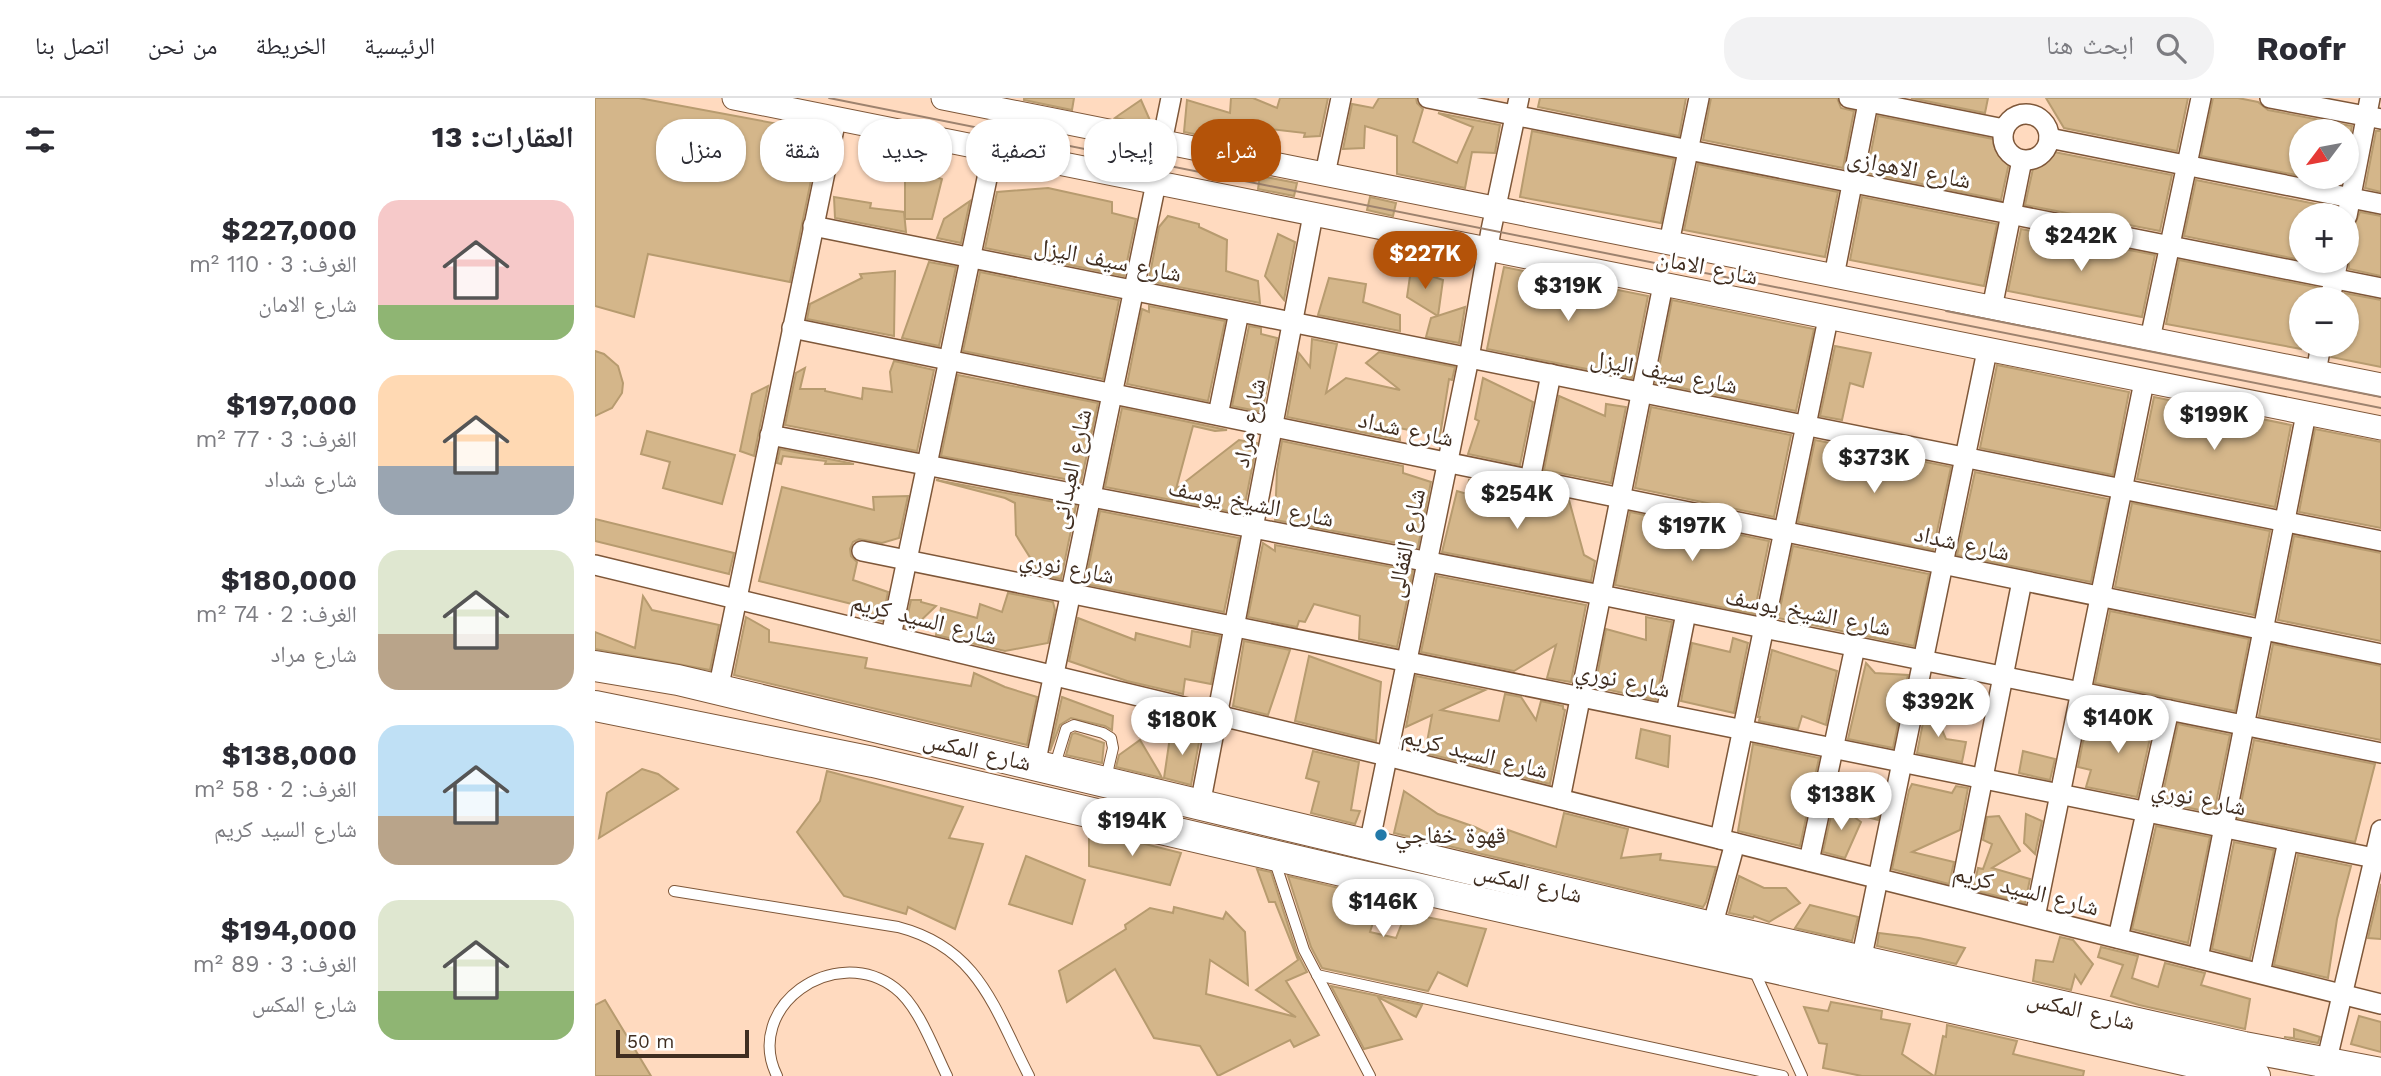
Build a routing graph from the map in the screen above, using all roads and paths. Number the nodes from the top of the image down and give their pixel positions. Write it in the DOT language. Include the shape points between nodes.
graph roads {
  1 [pos="734,98"];
  2 [pos="943,98"];
  3 [pos="1171,98"];
  4 [pos="1341,98"];
  5 [pos="1428,98"];
  6 [pos="1699,98"];
  7 [pos="2201,98"];
  8 [pos="2270,98"];
  9 [pos="1862,99"];
  10 [pos="1008,104"];
  11 [pos="2033,106"];
  12 [pos="1517,107"];
  13 [pos="2373,111"];
  14 [pos="836,119"];
  15 [pos="1167,119"];
  16 [pos="844,121"];
  17 [pos="1084,123"];
  18 [pos="2004,129"];
  19 [pos="2049,138"];
  20 [pos="966,145"];
  21 [pos="1177,145"];
  22 [pos="1688,150"];
  23 [pos="2022,160"];
  24 [pos="2186,165"];
  25 [pos="1070,166"];
  26 [pos="1325,174"];
  27 [pos="822,182"];
  28 [pos="986,182"];
  29 [pos="1156,183"];
  30 [pos="1852,183"];
  31 [pos="2333,203"];
  32 [pos="2350,203"];
  33 [pos="2381,204"];
  34 [pos="2359,206"];
  35 [pos="1496,209"];
  36 [pos="2011,214"];
  37 [pos="1313,215"];
  38 [pos="813,226"];
  39 [pos="1669,243"];
  40 [pos="2169,246"];
  41 [pos="1488,250"];
  42 [pos="970,258"];
  43 [pos="2289,263"];
  44 [pos="2344,273"];
  45 [pos="1834,276"];
  46 [pos="1663,285"];
  47 [pos="2381,288"];
  48 [pos="1134,290"];
  49 [pos="1992,308"];
  50 [pos="1239,312"];
  51 [pos="1828,319"];
  52 [pos="1293,322"];
  53 [pos="792,328"];
  54 [pos="2150,339"];
  55 [pos="1987,351"];
  56 [pos="2319,357"];
  57 [pos="1469,358"];
  58 [pos="949,360"];
  59 [pos="2316,372"];
  60 [pos="1551,374"];
  61 [pos="2144,382"];
  62 [pos="2381,385"];
  63 [pos="1641,393"];
  64 [pos="1112,394"];
  65 [pos="2306,414"];
  66 [pos="1218,415"];
  67 [pos="1806,425"];
  68 [pos="1273,427"];
  69 [pos="2381,428"];
  70 [pos="770,435"];
  71 [pos="1965,457"];
  72 [pos="1447,463"];
  73 [pos="927,466"];
  74 [pos="1531,480"];
  75 [pos="2122,489"];
  76 [pos="1091,497"];
  77 [pos="1620,498"];
  78 [pos="2284,522"];
  79 [pos="1253,528"];
  80 [pos="1784,532"];
  81 [pos="2381,541"];
  82 [pos="862,551"];
  83 [pos="907,560"];
  84 [pos="1427,562"];
  85 [pos="595,565"];
  86 [pos="1943,565"];
  87 [pos="2022,580"];
  88 [pos="1071,593"];
  89 [pos="1601,595"];
  90 [pos="2100,597"];
  91 [pos="736,599"];
  92 [pos="1686,613"];
  93 [pos="1235,626"];
  94 [pos="1764,628"];
  95 [pos="2263,630"];
  96 [pos="891,636"];
  97 [pos="1855,647"];
  98 [pos="2381,654"];
  99 [pos="1923,660"];
  100 [pos="1407,661"];
  101 [pos="595,666"];
  102 [pos="1053,676"];
  103 [pos="2003,677"];
  104 [pos="717,690"];
  105 [pos="2081,692"];
  106 [pos="1581,696"];
  107 [pos="595,706"];
  108 [pos="2169,710"];
  109 [pos="1666,713"];
  110 [pos="1217,715"];
  111 [pos="2244,725"];
  112 [pos="1743,729"];
  113 [pos="1833,747"];
  114 [pos="2381,753"];
  115 [pos="1387,757"];
  116 [pos="1902,762"];
  117 [pos="1044,768"];
  118 [pos="1983,778"];
  119 [pos="1106,782"];
  120 [pos="2060,794"];
  121 [pos="1560,799"];
  122 [pos="1200,805"];
  123 [pos="2146,812"];
  124 [pos="2224,828"];
  125 [pos="1727,841"];
  126 [pos="2288,841"];
  127 [pos="2378,844"];
  128 [pos="1369,845"];
  129 [pos="1273,855"];
  130 [pos="1809,861"];
  131 [pos="1878,878"];
  132 [pos="674,891"];
  133 [pos="1959,898"];
  134 [pos="2035,917"];
  135 [pos="1713,927"];
  136 [pos="2118,938"];
  137 [pos="2197,958"];
  138 [pos="1861,961"];
  139 [pos="1751,962"];
  140 [pos="2260,973"];
  141 [pos="1317,975"];
  142 [pos="2343,994"];
  143 [pos="2381,1004"];
  144 [pos="2324,1069"];
  145 [pos="2381,1073"];
  146 [pos="777,1076"];
  147 [pos="947,1076"];
  148 [pos="1029,1076"];
  149 [pos="1370,1076"];
  150 [pos="1783,1076"];
  151 [pos="1802,1076"];
  152 [pos="2255,1076"];
  1 -- 14 [label="street, شارع الامان"];
  2 -- 10 [label="street, شارع الامان"];
  3 -- 15 [label="street"];
  4 -- 26 [label="street"];
  5 -- 12 [label="street, شارع الاهوازى"];
  6 -- 22 [label="street"];
  7 -- 24 [label="street"];
  8 -- 13 [label="street"];
  9 -- 18 [label="street"];
  9 -- 30 [label="street"];
  10 -- 17 [label="street, شارع الامان"];
  11 -- 18 [label="street"];
  11 -- 19 [label="street"];
  12 -- 22 [label="street, شارع الاهوازى"];
  12 -- 35 [label="street, شارع القفالى"];
  13 -- 32 [label="street"];
  16 -- 20 [label="street, شارع الامان"];
  18 -- 23 [label="street" via="2006,149"];
  19 -- 23 [label="street" via="2044,152"];
  19 -- 24 [label="street"];
  21 -- 26 [label="street, شارع الامان"];
  22 -- 30 [label="street, شارع الاهوازى"];
  22 -- 39 [label="street"];
  23 -- 36 [label="street"];
  24 -- 31 [label="street"];
  24 -- 40 [label="street"];
  25 -- 29 [label="street, شارع الامان"];
  26 -- 35 [label="street, شارع الامان"];
  27 -- 38 [label="street"];
  28 -- 42 [label="street"];
  29 -- 37 [label="street, شارع الامان"];
  29 -- 48 [label="street, شارع العبدانى"];
  30 -- 36 [label="street, شارع الاهوازى"];
  30 -- 45 [label="street"];
  33 -- 34 [label="street"];
  35 -- 39 [label="street, شارع الامان"];
  35 -- 41 [label="street, شارع القفالى"];
  36 -- 40 [label="street, شارع الاهوازى"];
  36 -- 49 [label="street"];
  37 -- 41 [label="street, شارع الامان"];
  37 -- 52 [label="street, شارع مراد"];
  38 -- 42 [label="street, شارع سيف اليزل"];
  38 -- 53 [label="street"];
  39 -- 45 [label="street, شارع الامان"];
  40 -- 43 [label="street, شارع الاهوازى"];
  40 -- 54 [label="street"];
  41 -- 46 [label="street, شارع الامان"];
  41 -- 57 [label="street, شارع القفالى"];
  42 -- 48 [label="street, شارع سيف اليزل"];
  42 -- 58 [label="street"];
  44 -- 47 [label="street, شارع الاهوازى"];
  45 -- 49 [label="street, شارع الامان"];
  46 -- 51 [label="street, شارع الامان"];
  46 -- 63 [label="street"];
  48 -- 50 [label="street, شارع سيف اليزل"];
  48 -- 64 [label="street, شارع العبدانى"];
  49 -- 54 [label="street, شارع الامان"];
  50 -- 52 [label="street, شارع سيف اليزل"];
  50 -- 66 [label="street"];
  51 -- 55 [label="street, شارع الامان"];
  51 -- 67 [label="street"];
  52 -- 57 [label="street, شارع سيف اليزل"];
  52 -- 68 [label="street, شارع مراد"];
  53 -- 58 [label="street, شارع شداد"];
  53 -- 70 [label="street"];
  54 -- 59 [label="street, شارع الامان"];
  55 -- 61 [label="street, شارع الامان"];
  55 -- 71 [label="street"];
  56 -- 59 [label="street"];
  57 -- 60 [label="street, شارع سيف اليزل"];
  57 -- 72 [label="street, شارع القفالى"];
  58 -- 64 [label="street, شارع شداد"];
  58 -- 73 [label="street"];
  59 -- 62 [label="street, شارع الامان"];
  60 -- 63 [label="street, شارع سيف اليزل"];
  60 -- 74 [label="street"];
  61 -- 65 [label="street, شارع الامان"];
  61 -- 75 [label="street"];
  63 -- 67 [label="street, شارع سيف اليزل"];
  63 -- 77 [label="street"];
  64 -- 66 [label="street, شارع شداد"];
  64 -- 76 [label="street, شارع العبدانى"];
  65 -- 69 [label="street, شارع الامان"];
  65 -- 78 [label="street"];
  66 -- 68 [label="street, شارع شداد"];
  67 -- 71 [label="street, شارع سيف اليزل"];
  67 -- 80 [label="street"];
  68 -- 72 [label="street, شارع شداد"];
  68 -- 79 [label="street, شارع مراد"];
  70 -- 73 [label="street, شارع الشيخ يوسف"];
  70 -- 91 [label="street"];
  71 -- 75 [label="street, شارع سيف اليزل"];
  71 -- 86 [label="street"];
  72 -- 74 [label="street, شارع شداد"];
  72 -- 84 [label="street, شارع القفالى"];
  73 -- 76 [label="street, شارع الشيخ يوسف"];
  73 -- 83 [label="street"];
  74 -- 77 [label="street, شارع شداد"];
  75 -- 78 [label="street, شارع سيف اليزل"];
  75 -- 90 [label="street"];
  76 -- 79 [label="street, شارع الشيخ يوسف"];
  76 -- 88 [label="street, شارع العبدانى"];
  77 -- 80 [label="street, شارع شداد"];
  77 -- 89 [label="street"];
  78 -- 81 [label="street, شارع سيف اليزل"];
  78 -- 95 [label="street"];
  79 -- 84 [label="street, شارع الشيخ يوسف"];
  79 -- 93 [label="street, شارع مراد"];
  80 -- 86 [label="street, شارع شداد"];
  80 -- 94 [label="street"];
  82 -- 83 [label="street, شارع نوري"];
  83 -- 88 [label="street, شارع نوري"];
  83 -- 96 [label="street"];
  84 -- 89 [label="street, شارع الشيخ يوسف"];
  84 -- 100 [label="street, شارع القفالى"];
  85 -- 91 [label="street, شارع السيد كريم"];
  86 -- 87 [label="street, شارع شداد"];
  86 -- 99 [label="street"];
  87 -- 90 [label="street, شارع شداد"];
  87 -- 103 [label="street"];
  88 -- 93 [label="street, شارع نوري"];
  88 -- 102 [label="street, شارع العبدانى"];
  89 -- 92 [label="street, شارع الشيخ يوسف"];
  89 -- 106 [label="street"];
  90 -- 95 [label="street, شارع شداد"];
  90 -- 105 [label="street"];
  91 -- 96 [label="street, شارع السيد كريم"];
  91 -- 104 [label="street"];
  92 -- 94 [label="street, شارع الشيخ يوسف"];
  92 -- 109 [label="street"];
  93 -- 100 [label="street, شارع نوري"];
  93 -- 110 [label="street, شارع مراد"];
  94 -- 97 [label="street, شارع الشيخ يوسف"];
  94 -- 112 [label="street"];
  95 -- 98 [label="street, شارع شداد"];
  95 -- 111 [label="street"];
  96 -- 102 [label="street, شارع السيد كريم"];
  97 -- 99 [label="street, شارع الشيخ يوسف"];
  97 -- 113 [label="street"];
  99 -- 103 [label="street, شارع الشيخ يوسف"];
  99 -- 116 [label="street"];
  100 -- 106 [label="street, شارع نوري"];
  100 -- 115 [label="street, شارع القفالى"];
  101 -- 104 [label="main road, شارع المكس"];
  102 -- 110 [label="street, شارع السيد كريم"];
  102 -- 117 [label="street, شارع العبدانى"];
  103 -- 105 [label="street, شارع الشيخ يوسف"];
  103 -- 118 [label="street"];
  104 -- 117 [label="main road, شارع المكس"];
  105 -- 108 [label="street, شارع الشيخ يوسف"];
  105 -- 120 [label="street"];
  106 -- 109 [label="street, شارع نوري"];
  106 -- 121 [label="street"];
  107 -- 129 [label="main road, شارع المكس" via="873,762"];
  108 -- 111 [label="street, شارع الشيخ يوسف"];
  108 -- 123 [label="street"];
  109 -- 112 [label="street, شارع نوري"];
  110 -- 115 [label="street, شارع السيد كريم"];
  110 -- 122 [label="street, شارع مراد"];
  111 -- 114 [label="street, شارع الشيخ يوسف"];
  111 -- 124 [label="street"];
  112 -- 113 [label="street, شارع نوري"];
  112 -- 125 [label="street"];
  113 -- 116 [label="street, شارع نوري"];
  113 -- 130 [label="street"];
  115 -- 121 [label="street, شارع السيد كريم"];
  115 -- 128 [label="street, شارع القفالى"];
  116 -- 118 [label="street, شارع نوري"];
  116 -- 131 [label="street"];
  117 -- 119 [label="main road, شارع المكس"];
  117 -- 119 [label="lane" via="1068,727 1074,725 1111,738"];
  118 -- 120 [label="street, شارع نوري"];
  118 -- 133 [label="street"];
  119 -- 122 [label="main road, شارع المكس"];
  120 -- 123 [label="street, شارع نوري"];
  120 -- 134 [label="street"];
  121 -- 125 [label="street, شارع السيد كريم"];
  122 -- 128 [label="main road, شارع المكس"];
  123 -- 124 [label="street, شارع نوري"];
  123 -- 136 [label="street"];
  124 -- 126 [label="street, شارع نوري"];
  124 -- 137 [label="street"];
  125 -- 130 [label="street, شارع السيد كريم"];
  125 -- 135 [label="street"];
  126 -- 127 [label="street, شارع نوري"];
  126 -- 140 [label="street"];
  127 -- 142 [label="street"];
  128 -- 135 [label="main road, شارع المكس"];
  129 -- 139 [label="main road, شارع المكس"];
  129 -- 141 [label="lane" via="1292,918"];
  130 -- 131 [label="street, شارع السيد كريم"];
  131 -- 133 [label="street, شارع السيد كريم"];
  131 -- 138 [label="street"];
  132 -- 148 [label="lane" via="898,927 932,938 979,979"];
  133 -- 134 [label="street, شارع السيد كريم"];
  134 -- 136 [label="street, شارع السيد كريم"];
  135 -- 138 [label="main road, شارع المكس"];
  136 -- 137 [label="street, شارع السيد كريم"];
  137 -- 140 [label="street, شارع السيد كريم"];
  138 -- 144 [label="main road, شارع المكس"];
  139 -- 151 [label="lane"];
  139 -- 152 [label="main road, شارع المكس" via="2168,1064"];
  140 -- 142 [label="street, شارع السيد كريم"];
  141 -- 149 [label="lane"];
  141 -- 150 [label="lane"];
  142 -- 143 [label="street, شارع السيد كريم"];
  142 -- 144 [label="street"];
  144 -- 145 [label="main road, شارع المكس"];
  146 -- 147 [label="lane" via="770,1047 781,1010 807,983 843,972 862,973 897,989 910,1003"];
}
